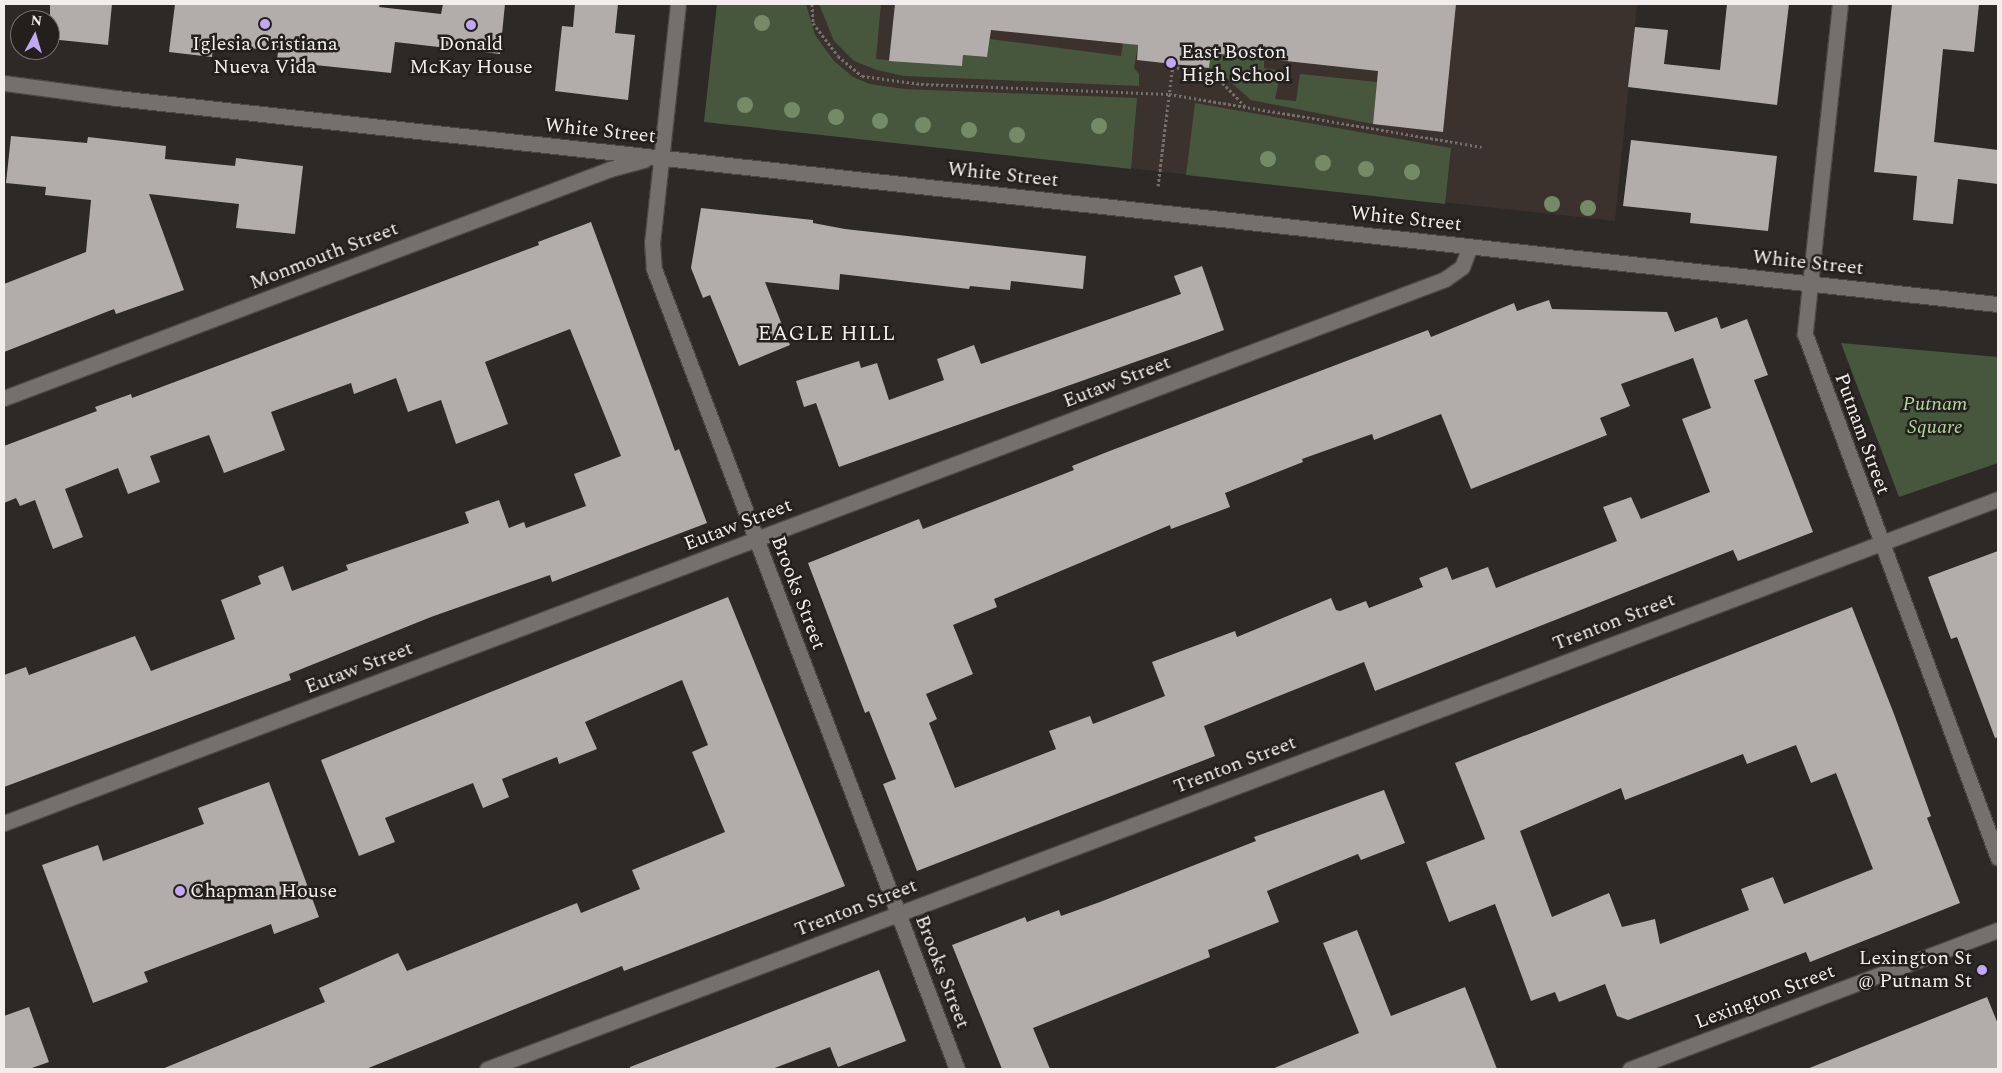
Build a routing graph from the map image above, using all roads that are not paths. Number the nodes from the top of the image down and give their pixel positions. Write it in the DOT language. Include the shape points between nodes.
graph roads {
  1 [pos="678,4"];
  2 [pos="1840,4"];
  3 [pos="4,83"];
  4 [pos="661,158"];
  5 [pos="1470,246"];
  6 [pos="1809,283"];
  7 [pos="1998,304"];
  8 [pos="4,398"];
  9 [pos="1998,499"];
  10 [pos="756,540"];
  11 [pos="1881,543"];
  12 [pos="4,824"];
  13 [pos="1998,858"];
  14 [pos="898,913"];
  15 [pos="1998,930"];
  16 [pos="487,1069"];
  17 [pos="957,1069"];
  18 [pos="1630,1069"];
  1 -- 4 [label="street, Brooks Street"];
  2 -- 6 [label="street, Putnam Street"];
  3 -- 4 [label="street, White Street"];
  4 -- 5 [label="street, White Street"];
  4 -- 8 [label="street, Monmouth Street" via="610,169"];
  4 -- 10 [label="street, Brooks Street" via="652,242 654,269"];
  5 -- 6 [label="street, White Street"];
  5 -- 10 [label="street, Eutaw Street" via="1462,267 1445,280"];
  6 -- 7 [label="street, White Street"];
  6 -- 11 [label="street, Putnam Street" via="1804,334"];
  9 -- 11 [label="street, Trenton Street"];
  10 -- 12 [label="street, Eutaw Street"];
  10 -- 14 [label="street, Brooks Street"];
  11 -- 13 [label="street, Putnam Street"];
  11 -- 14 [label="street, Trenton Street"];
  14 -- 16 [label="street, Trenton Street"];
  14 -- 17 [label="street, Brooks Street"];
  15 -- 18 [label="street, Lexington Street"];
}
